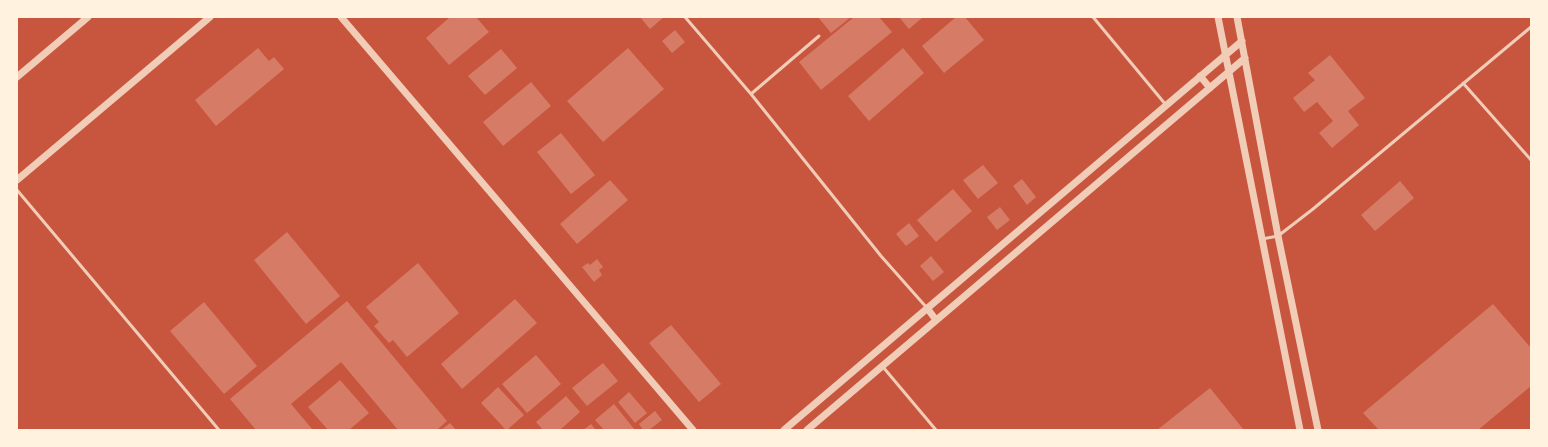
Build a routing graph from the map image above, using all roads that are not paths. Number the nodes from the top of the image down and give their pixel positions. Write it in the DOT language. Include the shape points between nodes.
graph roads {
  1 [pos="88,17"];
  2 [pos="210,17"];
  3 [pos="341,17"];
  4 [pos="684,17"];
  5 [pos="1093,17"];
  6 [pos="1218,17"];
  7 [pos="1237,17"];
  8 [pos="1531,27"];
  9 [pos="819,36"];
  10 [pos="1242,42"];
  11 [pos="1226,54"];
  12 [pos="1245,58"];
  13 [pos="1229,71"];
  14 [pos="1200,76"];
  15 [pos="17,77"];
  16 [pos="1463,83"];
  17 [pos="1210,88"];
  18 [pos="751,94"];
  19 [pos="1166,105"];
  20 [pos="1531,160"];
  21 [pos="17,180"];
  22 [pos="17,190"];
  23 [pos="1278,236"];
  24 [pos="1262,239"];
  25 [pos="927,308"];
  26 [pos="936,320"];
  27 [pos="873,355"];
  28 [pos="882,366"];
  29 [pos="219,430"];
  30 [pos="693,430"];
  31 [pos="784,430"];
  32 [pos="806,430"];
  33 [pos="936,430"];
  34 [pos="1300,430"];
  35 [pos="1318,430"];
  1 -- 15 [label="street"];
  2 -- 21 [label="street"];
  3 -- 30 [label="street"];
  4 -- 18 [label="lane"];
  5 -- 19 [label="lane"];
  6 -- 11 [label="street"];
  7 -- 10 [label="street"];
  8 -- 16 [label="lane"];
  9 -- 18 [label="lane"];
  10 -- 11 [label="street"];
  10 -- 12 [label="street"];
  11 -- 13 [label="street"];
  11 -- 14 [label="street"];
  12 -- 13 [label="street"];
  12 -- 23 [label="street"];
  13 -- 17 [label="street"];
  13 -- 24 [label="street"];
  14 -- 17 [label="street"];
  14 -- 19 [label="street"];
  16 -- 20 [label="lane"];
  16 -- 23 [label="lane"];
  17 -- 26 [label="street"];
  18 -- 25 [label="lane" via="881,256"];
  19 -- 25 [label="street"];
  22 -- 29 [label="lane"];
  23 -- 24 [label="lane"];
  23 -- 35 [label="street"];
  24 -- 34 [label="street"];
  25 -- 26 [label="street"];
  25 -- 27 [label="street"];
  26 -- 28 [label="street"];
  27 -- 28 [label="street"];
  27 -- 31 [label="street"];
  28 -- 32 [label="street"];
  28 -- 33 [label="lane"];
}
